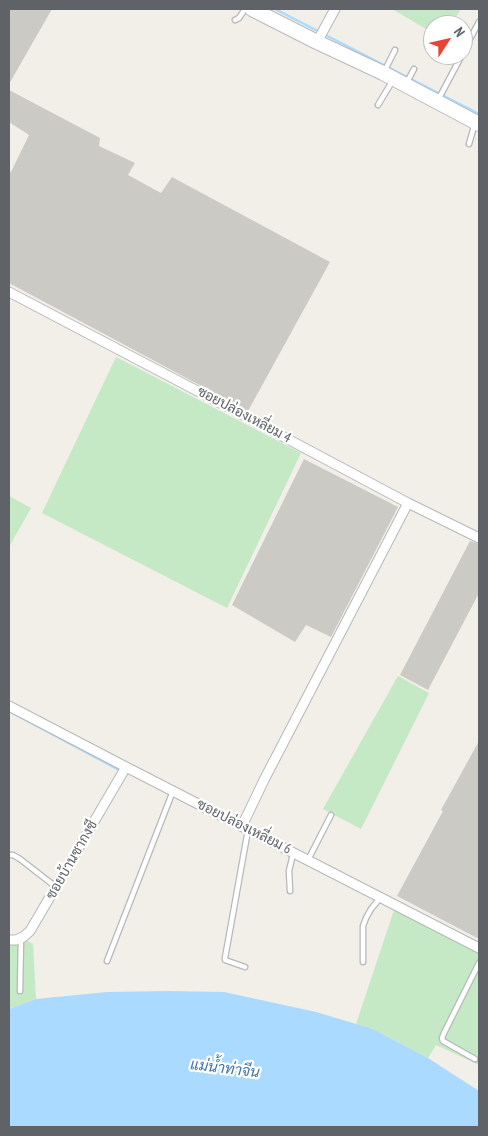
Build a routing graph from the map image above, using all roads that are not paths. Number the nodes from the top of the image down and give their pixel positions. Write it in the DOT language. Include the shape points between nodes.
graph roads {
  1 [pos="245,9"];
  2 [pos="252,9"];
  3 [pos="335,9"];
  4 [pos="235,20"];
  5 [pos="479,22"];
  6 [pos="473,33"];
  7 [pos="320,36"];
  8 [pos="395,50"];
  9 [pos="456,65"];
  10 [pos="414,69"];
  11 [pos="396,75"];
  12 [pos="439,97"];
  13 [pos="378,105"];
  14 [pos="477,123"];
  15 [pos="469,144"];
  16 [pos="9,292"];
  17 [pos="408,503"];
  18 [pos="479,538"];
  19 [pos="9,706"];
  20 [pos="126,768"];
  21 [pos="173,791"];
  22 [pos="331,815"];
  23 [pos="245,827"];
  24 [pos="294,852"];
  25 [pos="9,855"];
  26 [pos="308,860"];
  27 [pos="56,887"];
  28 [pos="290,891"];
  29 [pos="380,897"];
  30 [pos="21,938"];
  31 [pos="9,940"];
  32 [pos="479,948"];
  33 [pos="107,961"];
  34 [pos="363,962"];
  35 [pos="479,963"];
  36 [pos="245,967"];
  37 [pos="20,991"];
  38 [pos="475,1059"];
  1 -- 4 [label="lane"];
  2 -- 7 [label="street"];
  3 -- 7 [label="street"];
  5 -- 6 [label="lane"];
  7 -- 11 [label="street"];
  8 -- 11 [label="lane"];
  9 -- 12 [label="lane"];
  10 -- 11 [label="lane"];
  11 -- 12 [label="street"];
  11 -- 13 [label="lane"];
  12 -- 14 [label="street"];
  14 -- 15 [label="lane"];
  16 -- 17 [label="street, ซอยปล่องเหลี่ยม 4"];
  17 -- 18 [label="street, ซอยปล่องเหลี่ยม 4"];
  17 -- 23 [label="street" via="264,780"];
  19 -- 20 [label="street, ซอยปล่องเหลี่ยม 6"];
  20 -- 21 [label="street, ซอยปล่องเหลี่ยม 6"];
  20 -- 27 [label="street, ซอยบ้านซากงซี"];
  21 -- 23 [label="street, ซอยปล่องเหลี่ยม 6"];
  21 -- 33 [label="lane"];
  22 -- 26 [label="lane"];
  23 -- 24 [label="street, ซอยปล่องเหลี่ยม 6"];
  23 -- 36 [label="lane" via="225,958"];
  24 -- 26 [label="street, ซอยปล่องเหลี่ยม 6"];
  24 -- 28 [label="lane" via="289,871"];
  25 -- 27 [label="lane" via="20,859"];
  26 -- 29 [label="street, ซอยปล่องเหลี่ยม 6"];
  27 -- 30 [label="street, ซอยบ้านซากงซี" via="30,931"];
  29 -- 32 [label="street, ซอยปล่องเหลี่ยม 6"];
  29 -- 34 [label="lane" via="363,926"];
  30 -- 31 [label="street"];
  30 -- 37 [label="lane"];
  35 -- 38 [label="lane" via="442,1038"];
}
